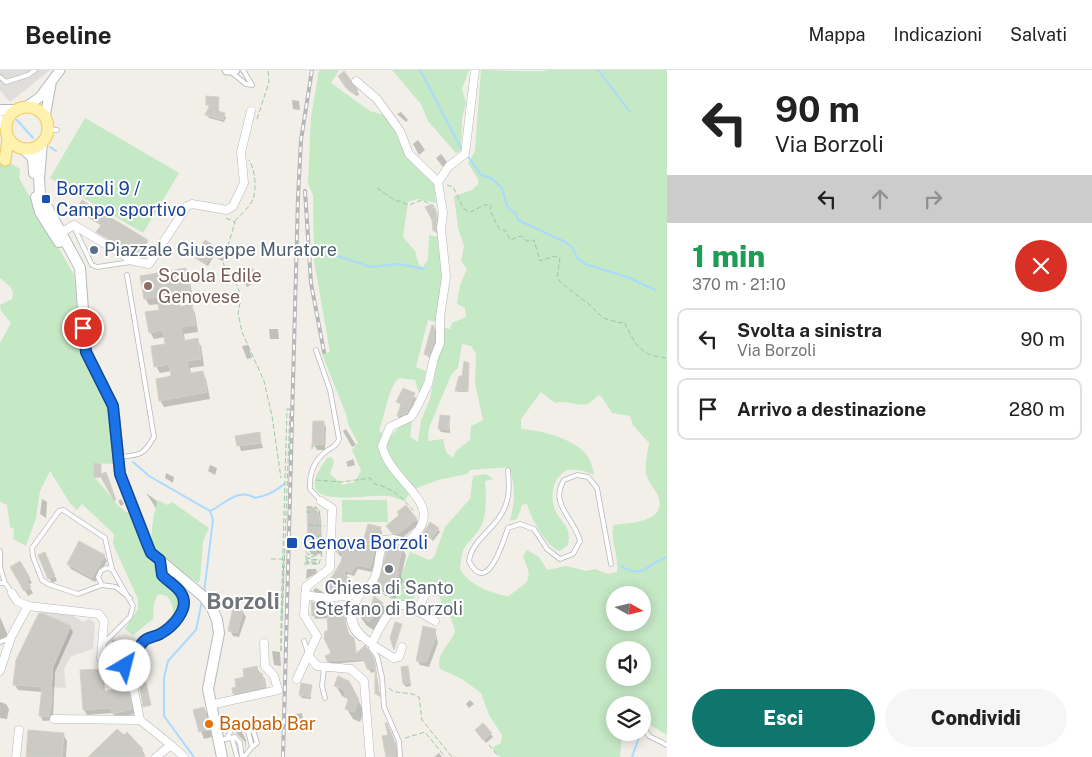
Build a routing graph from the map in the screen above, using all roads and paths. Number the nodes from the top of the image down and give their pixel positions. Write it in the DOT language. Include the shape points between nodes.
graph roads {
  1 [pos="35,70"];
  2 [pos="60,70"];
  3 [pos="228,70"];
  4 [pos="235,70"];
  5 [pos="243,70"];
  6 [pos="268,70"];
  7 [pos="475,70"];
  8 [pos="0,77"];
  9 [pos="53,79"];
  10 [pos="356,81"];
  11 [pos="21,109"];
  12 [pos="0,110"];
  13 [pos="251,111"];
  14 [pos="45,117"];
  15 [pos="3,123"];
  16 [pos="254,126"];
  17 [pos="8,139"];
  18 [pos="42,142"];
  19 [pos="21,148"];
  20 [pos="246,154"];
  21 [pos="438,182"];
  22 [pos="377,188"];
  23 [pos="437,208"];
  24 [pos="221,216"];
  25 [pos="235,222"];
  26 [pos="74,225"];
  27 [pos="58,234"];
  28 [pos="133,261"];
  29 [pos="127,275"];
  30 [pos="316,350"];
  31 [pos="667,358"];
  32 [pos="333,447"];
  33 [pos="312,449"];
  34 [pos="116,457"];
  35 [pos="508,470"];
  36 [pos="280,478"];
  37 [pos="313,480"];
  38 [pos="321,501"];
  39 [pos="307,507"];
  40 [pos="306,512"];
  41 [pos="425,518"];
  42 [pos="308,525"];
  43 [pos="325,526"];
  44 [pos="0,551"];
  45 [pos="307,551"];
  46 [pos="323,552"];
  47 [pos="284,554"];
  48 [pos="322,556"];
  49 [pos="271,559"];
  50 [pos="283,559"];
  51 [pos="160,560"];
  52 [pos="305,562"];
  53 [pos="611,564"];
  54 [pos="112,569"];
  55 [pos="117,577"];
  56 [pos="2,583"];
  57 [pos="102,585"];
  58 [pos="111,586"];
  59 [pos="366,588"];
  60 [pos="12,593"];
  61 [pos="425,593"];
  62 [pos="305,595"];
  63 [pos="130,598"];
  64 [pos="353,603"];
  65 [pos="404,605"];
  66 [pos="28,606"];
  67 [pos="418,612"];
  68 [pos="282,616"];
  69 [pos="435,621"];
  70 [pos="11,637"];
  71 [pos="304,641"];
  72 [pos="0,642"];
  73 [pos="264,644"];
  74 [pos="372,644"];
  75 [pos="100,647"];
  76 [pos="402,647"];
  77 [pos="309,656"];
  78 [pos="132,662"];
  79 [pos="324,668"];
  80 [pos="0,670"];
  81 [pos="297,679"];
  82 [pos="388,687"];
  83 [pos="325,698"];
  84 [pos="210,705"];
  85 [pos="54,719"];
  86 [pos="140,720"];
  87 [pos="19,730"];
  88 [pos="651,737"];
  89 [pos="225,739"];
  90 [pos="399,741"];
  91 [pos="490,745"];
  92 [pos="667,745"];
  93 [pos="170,746"];
  94 [pos="16,757"];
  95 [pos="156,757"];
  96 [pos="184,757"];
  97 [pos="222,757"];
  98 [pos="237,757"];
  99 [pos="243,757"];
  100 [pos="370,757"];
  101 [pos="400,757"];
  102 [pos="445,757"];
  103 [pos="452,757"];
  104 [pos="499,757"];
  1 -- 8 [label="lane" via="6,82"];
  2 -- 9 [label="street"];
  3 -- 4 [label="street"];
  3 -- 5 [label="lane" via="252,85"];
  6 -- 16 [label="path" via="266,98"];
  7 -- 21 [label="street" via="465,154 449,166"];
  9 -- 11 [label="street" via="40,97"];
  9 -- 14 [label="street"];
  10 -- 21 [label="street" via="377,99 400,131 409,154"];
  11 -- 12 [label="main road"];
  11 -- 14 [label="main road" via="36,110"];
  11 -- 15 [label="main road"];
  13 -- 28 [label="street" via="241,152 244,183 233,206 227,210 188,204 151,262"];
  14 -- 18 [label="main road" via="53,130"];
  15 -- 17 [label="main road"];
  17 -- 19 [label="main road"];
  17 -- 19 [label="main road" via="5,160"];
  18 -- 19 [label="main road" via="32,149"];
  18 -- 27 [label="main road" via="40,194"];
  19 -- 27 [label="main road" via="33,158 34,190 40,212"];
  20 -- 25 [label="path" via="253,166 253,200"];
  21 -- 31 [label="path" via="453,187 464,209 471,212 491,205 490,210 499,229 506,231 510,240 521,236 527,241 534,240 540,261 555,256 560,258 557,277 561,283 603,318 624,322 630,336 650,355"];
  21 -- 41 [label="street" via="446,277 440,343 418,407 411,417 390,427 382,446 403,482 422,504"];
  22 -- 23 [label="path" via="409,205 422,200"];
  24 -- 25 [label="path"];
  25 -- 36 [label="path" via="223,262 236,282 241,298 238,313 242,332 264,381"];
  26 -- 27 [label="street"];
  26 -- 28 [label="street"];
  26 -- 28 [label="lane" via="92,265"];
  27 -- 34 [label="main road" via="81,282 86,352 113,406"];
  29 -- 34 [label="lane" via="154,437 146,451 139,455"];
  30 -- 32 [label="lane" via="330,390 339,439"];
  32 -- 33 [label="path" via="312,446"];
  32 -- 38 [label="lane" via="324,454 311,475 310,489"];
  34 -- 51 [label="main road" via="148,546"];
  35 -- 53 [label="lane" via="504,510 474,547 469,561 472,567 479,572 492,568 508,528 520,524 534,529 547,549 560,558 573,554 580,541 579,536 558,500 558,490 564,480 578,475 588,477 597,488"];
  37 -- 41 [label="path" via="342,482 370,478 375,484 398,494"];
  38 -- 62 [label="street" via="332,508 330,568 308,585"];
  39 -- 40 [label="path" via="316,507 319,511"];
  41 -- 59 [label="street" via="407,542 384,540 375,576"];
  42 -- 43 [label="path"];
  44 -- 56 [label="lane"];
  45 -- 46 [label="path"];
  45 -- 52 [label="path"];
  45 -- 52 [label="path" via="318,556 308,558 318,560 307,560 317,564"];
  47 -- 50 [label="path"];
  47 -- 68 [label="path"];
  47 -- 68 [label="path" via="287,409 290,409 281,652"];
  48 -- 52 [label="path" via="317,565"];
  49 -- 50 [label="path"];
  50 -- 68 [label="path"];
  51 -- 78 [label="street" via="162,575 182,594 184,607 166,630 143,641"];
  51 -- 84 [label="main road" via="202,595 215,614 219,633 208,689"];
  54 -- 55 [label="lane"];
  54 -- 57 [label="lane" via="100,571 98,577"];
  54 -- 57 [label="lane" via="105,538 63,510 34,544 32,557 45,582 78,594"];
  55 -- 58 [label="lane"];
  55 -- 63 [label="lane"];
  56 -- 60 [label="lane"];
  57 -- 58 [label="lane"];
  58 -- 63 [label="lane"];
  59 -- 62 [label="street" via="336,598"];
  59 -- 64 [label="street"];
  59 -- 65 [label="path"];
  60 -- 66 [label="street" via="17,602"];
  61 -- 67 [label="street"];
  62 -- 77 [label="street" via="304,615 317,636"];
  63 -- 75 [label="lane" via="133,606 130,617"];
  64 -- 74 [label="street" via="350,617 354,627"];
  64 -- 90 [label="lane" via="349,610 350,625 356,635 375,651 382,677 384,707"];
  65 -- 67 [label="street"];
  65 -- 74 [label="street" via="392,609"];
  66 -- 70 [label="street"];
  66 -- 75 [label="street" via="99,614 104,621"];
  67 -- 69 [label="street"];
  70 -- 72 [label="lane"];
  70 -- 80 [label="street"];
  71 -- 77 [label="lane"];
  73 -- 84 [label="street" via="265,666 274,676 278,690"];
  74 -- 76 [label="street" via="396,658"];
  75 -- 78 [label="street" via="101,658 106,664 121,666"];
  77 -- 79 [label="street" via="314,665"];
  77 -- 81 [label="street"];
  78 -- 86 [label="street" via="132,681"];
  79 -- 83 [label="lane" via="322,686"];
  79 -- 100 [label="street" via="351,669 364,681"];
  82 -- 103 [label="path" via="392,691 411,692 418,697 422,720"];
  84 -- 89 [label="main road"];
  85 -- 86 [label="street"];
  86 -- 93 [label="street"];
  87 -- 94 [label="street"];
  88 -- 92 [label="lane"];
  89 -- 97 [label="main road"];
  89 -- 98 [label="lane" via="233,740"];
  89 -- 99 [label="lane" via="235,737"];
  89 -- 99 [label="lane" via="237,724 243,725 249,732 252,747"];
  90 -- 101 [label="lane"];
  90 -- 102 [label="path" via="425,732"];
  91 -- 104 [label="path"];
  93 -- 95 [label="street"];
  93 -- 96 [label="street"];
}
